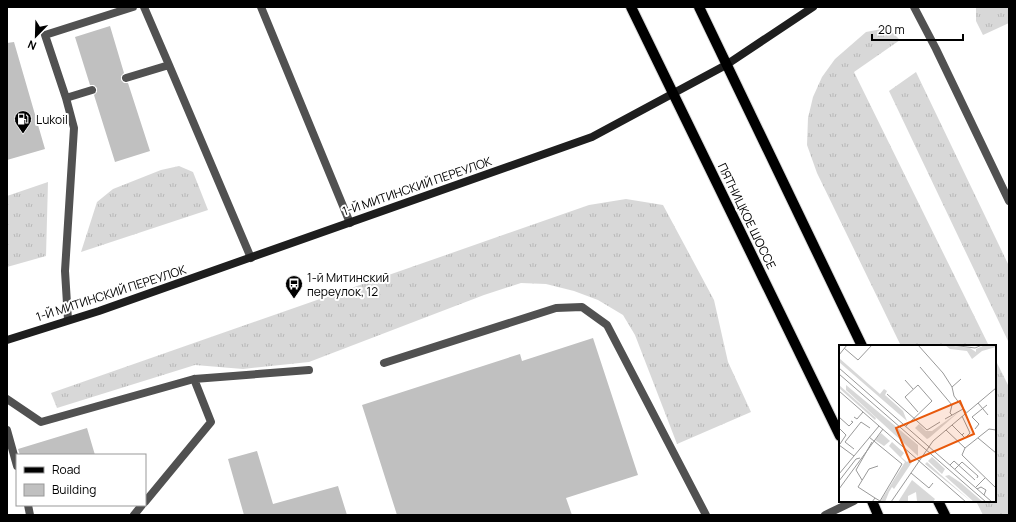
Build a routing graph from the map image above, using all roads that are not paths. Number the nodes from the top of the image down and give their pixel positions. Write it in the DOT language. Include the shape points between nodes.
graph roads {
  1 [pos="133,7"];
  2 [pos="144,7"];
  3 [pos="261,7"];
  4 [pos="631,7"];
  5 [pos="699,7"];
  6 [pos="813,7"];
  7 [pos="914,7"];
  8 [pos="169,65"];
  9 [pos="726,65"];
  10 [pos="126,78"];
  11 [pos="92,90"];
  12 [pos="673,94"];
  13 [pos="66,98"];
  14 [pos="1009,201"];
  15 [pos="350,223"];
  16 [pos="251,258"];
  17 [pos="68,320"];
  18 [pos="7,340"];
  19 [pos="862,345"];
  20 [pos="384,363"];
  21 [pos="309,370"];
  22 [pos="194,379"];
  23 [pos="7,399"];
  24 [pos="7,430"];
  25 [pos="839,434"];
  26 [pos="16,462"];
  27 [pos="146,501"];
  28 [pos="852,502"];
  29 [pos="872,502"];
  30 [pos="938,502"];
  31 [pos="141,506"];
  32 [pos="134,515"];
  33 [pos="706,515"];
  34 [pos="825,515"];
  35 [pos="878,515"];
  36 [pos="945,515"];
  1 -- 13 [label="street" via="45,35"];
  2 -- 8 [label="street"];
  3 -- 15 [label="street"];
  4 -- 12 [label="main road, ПЯТНИЦКОЕ ШОССЕ"];
  5 -- 9 [label="main road"];
  6 -- 9 [label="main road, 1-Й МИТИНСКИЙ ПЕРЕУЛОК"];
  7 -- 14 [label="street"];
  8 -- 10 [label="street"];
  8 -- 16 [label="street"];
  9 -- 12 [label="main road, 1-Й МИТИНСКИЙ ПЕРЕУЛОК"];
  9 -- 19 [label="main road"];
  11 -- 13 [label="street"];
  12 -- 15 [label="main road, 1-Й МИТИНСКИЙ ПЕРЕУЛОК" via="592,137"];
  12 -- 25 [label="main road, ПЯТНИЦКОЕ ШОССЕ"];
  13 -- 17 [label="street" via="74,128 65,271"];
  15 -- 16 [label="main road, 1-Й МИТИНСКИЙ ПЕРЕУЛОК"];
  16 -- 17 [label="main road, 1-Й МИТИНСКИЙ ПЕРЕУЛОК"];
  17 -- 18 [label="main road, 1-Й МИТИНСКИЙ ПЕРЕУЛОК"];
  20 -- 33 [label="street" via="556,308 582,307 607,325"];
  21 -- 22 [label="street"];
  22 -- 23 [label="street" via="41,422"];
  22 -- 27 [label="street" via="211,422"];
  24 -- 26 [label="street"];
  28 -- 34 [label="street"];
  29 -- 35 [label="main road"];
  30 -- 36 [label="main road"];
  31 -- 32 [label="street"];
}
